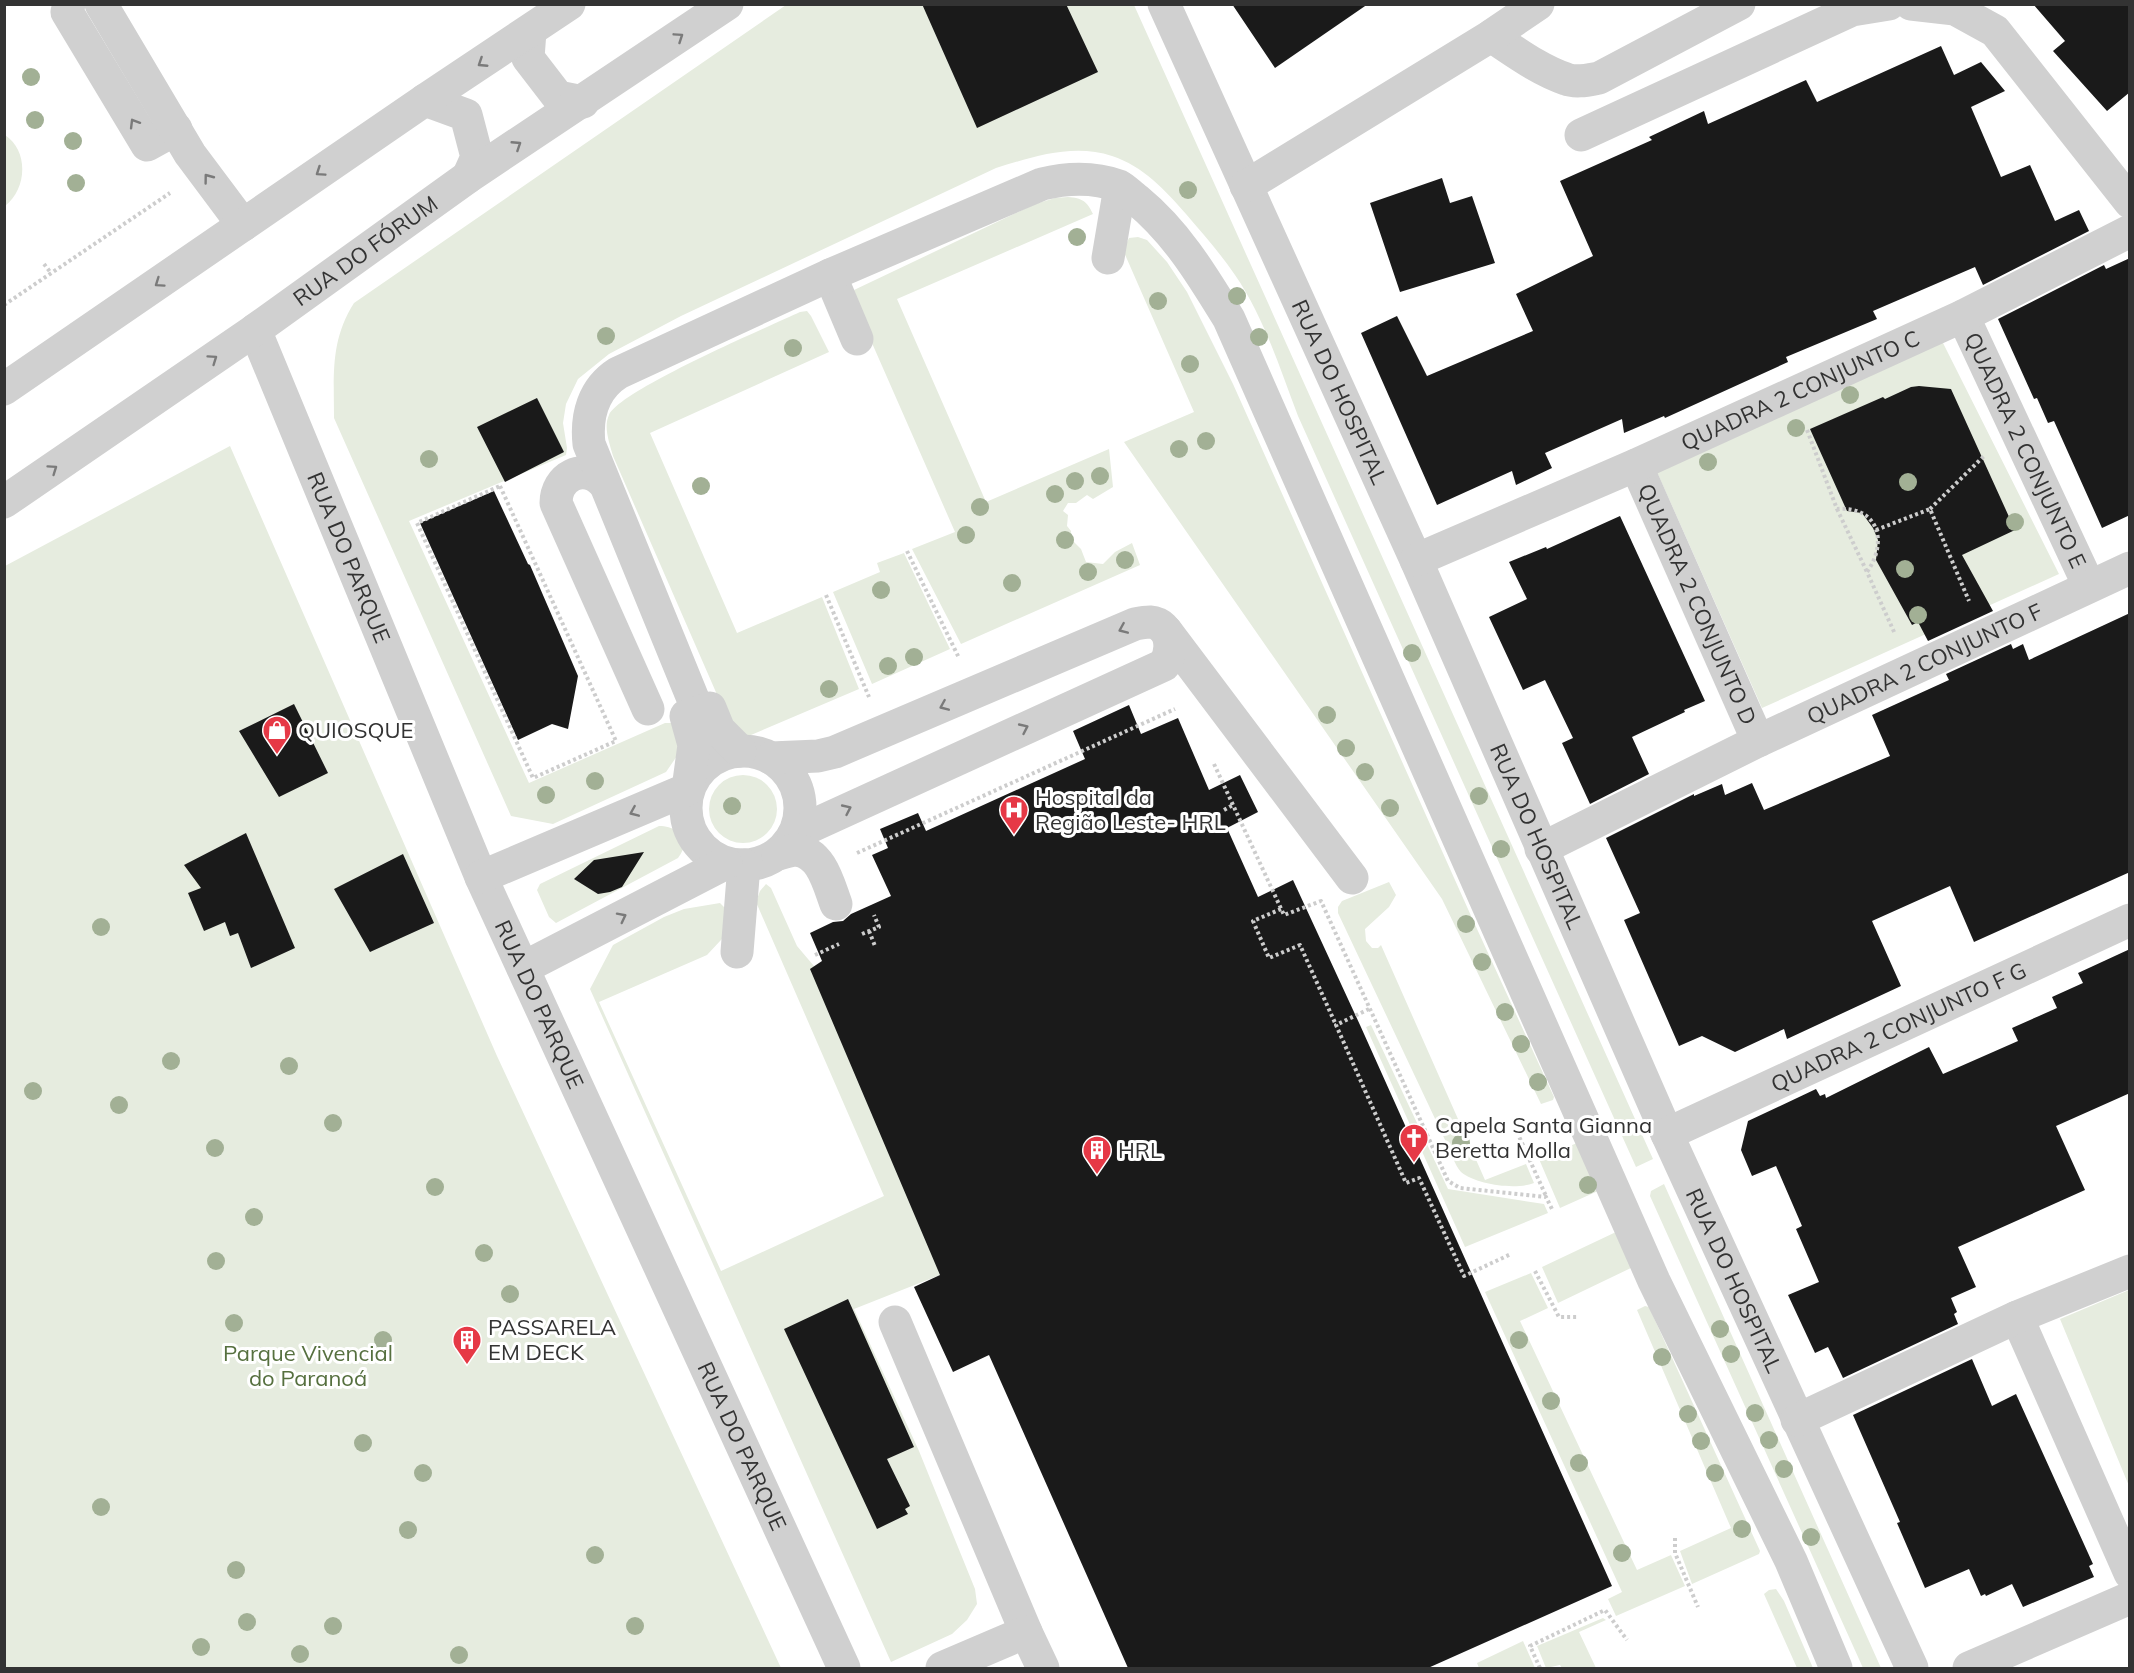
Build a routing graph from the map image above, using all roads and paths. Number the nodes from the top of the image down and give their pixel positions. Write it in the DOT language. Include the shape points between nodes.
graph roads {
  1 [pos="69,4"];
  2 [pos="101,4"];
  3 [pos="569,4"];
  4 [pos="727,4"];
  5 [pos="1164,4"];
  6 [pos="1538,4"];
  7 [pos="1739,4"];
  8 [pos="1889,4"];
  9 [pos="1911,4"];
  10 [pos="530,32"];
  11 [pos="1491,36"];
  12 [pos="425,100"];
  13 [pos="583,102"];
  14 [pos="176,129"];
  15 [pos="1581,135"];
  16 [pos="202,171"];
  17 [pos="468,177"];
  18 [pos="1246,186"];
  19 [pos="1120,187"];
  20 [pos="2130,202"];
  21 [pos="243,225"];
  22 [pos="2130,231"];
  23 [pos="1108,258"];
  24 [pos="44,264"];
  25 [pos="51,273"];
  26 [pos="830,275"];
  27 [pos="4,305"];
  28 [pos="1963,316"];
  29 [pos="255,330"];
  30 [pos="857,339"];
  31 [pos="4,390"];
  32 [pos="1804,424"];
  33 [pos="1990,450"];
  34 [pos="1636,465"];
  35 [pos="603,482"];
  36 [pos="4,502"];
  37 [pos="1837,509"];
  38 [pos="1930,509"];
  39 [pos="1876,530"];
  40 [pos="908,551"];
  41 [pos="1416,560"];
  42 [pos="2130,568"];
  43 [pos="1867,573"];
  44 [pos="2089,586"];
  45 [pos="1965,593"];
  46 [pos="826,595"];
  47 [pos="1166,631"];
  48 [pos="1898,640"];
  49 [pos="975,692"];
  50 [pos="1176,708"];
  51 [pos="648,709"];
  52 [pos="698,711"];
  53 [pos="884,731"];
  54 [pos="1758,741"];
  55 [pos="740,751"];
  56 [pos="1210,754"];
  57 [pos="771,758"];
  58 [pos="533,778"];
  59 [pos="688,789"];
  60 [pos="1233,805"];
  61 [pos="1224,810"];
  62 [pos="786,844"];
  63 [pos="1541,849"];
  64 [pos="848,857"];
  65 [pos="735,864"];
  66 [pos="481,878"];
  67 [pos="1352,878"];
  68 [pos="836,904"];
  69 [pos="870,907"];
  70 [pos="1281,909"];
  71 [pos="2130,920"];
  72 [pos="869,932"];
  73 [pos="854,937"];
  74 [pos="844,942"];
  75 [pos="875,946"];
  76 [pos="737,952"];
  77 [pos="815,955"];
  78 [pos="523,968"];
  79 [pos="1370,1009"];
  80 [pos="1335,1025"];
  81 [pos="1517,1132"];
  82 [pos="1667,1134"];
  83 [pos="1546,1197"];
  84 [pos="1553,1211"];
  85 [pos="1511,1254"];
  86 [pos="1535,1271"];
  87 [pos="2130,1271"];
  88 [pos="1579,1317"];
  89 [pos="2017,1317"];
  90 [pos="895,1322"];
  91 [pos="1797,1420"];
  92 [pos="1675,1538"];
  93 [pos="2130,1573"];
  94 [pos="2130,1598"];
  95 [pos="1698,1607"];
  96 [pos="1026,1632"];
  97 [pos="1627,1640"];
  98 [pos="844,1668"];
  99 [pos="942,1668"];
  100 [pos="1043,1668"];
  101 [pos="1539,1668"];
  102 [pos="1836,1668"];
  103 [pos="1912,1668"];
  104 [pos="1969,1668"];
  14 -- 1 [label="street, one-way" via="147,145 67,12"];
  2 -- 14 [label="street"];
  3 -- 10 [label="street"];
  13 -- 4 [label="street, RUA DO FÓRUM, one-way"];
  5 -- 18 [label="street, RUA DO HOSPITAL"];
  6 -- 11 [label="street"];
  7 -- 11 [label="street" via="1599,78 1582,81 1567,80"];
  8 -- 15 [label="street" via="1852,10"];
  9 -- 20 [label="street" via="1955,9 1995,31"];
  10 -- 12 [label="street, one-way"];
  10 -- 13 [label="street" via="528,58 558,97"];
  11 -- 18 [label="street"];
  12 -- 17 [label="street" via="466,115 477,157"];
  12 -- 21 [label="street, one-way"];
  17 -- 13 [label="street, RUA DO FÓRUM, one-way"];
  14 -- 16 [label="street"];
  21 -- 16 [label="street, one-way"];
  16 -- 25 [label="path"];
  17 -- 29 [label="street, RUA DO FÓRUM"];
  18 -- 41 [label="street, RUA DO HOSPITAL"];
  19 -- 23 [label="street"];
  19 -- 26 [label="street" via="1087,179 1042,183"];
  19 -- 102 [label="street" via="1155,215 1190,255 1229,319 1654,1281 1791,1562"];
  21 -- 31 [label="street, one-way"];
  22 -- 28 [label="street, QUADRA 2 CONJUNTO C"];
  24 -- 25 [label="path"];
  25 -- 27 [label="path"];
  26 -- 30 [label="street"];
  26 -- 35 [label="street" via="607,380 592,407 587,433"];
  28 -- 34 [label="street, QUADRA 2 CONJUNTO C"];
  28 -- 44 [label="street, QUADRA 2 CONJUNTO E"];
  36 -- 29 [label="street, RUA DO FÓRUM, one-way"];
  29 -- 66 [label="street, RUA DO PARQUE"];
  32 -- 37 [label="path"];
  33 -- 38 [label="path"];
  34 -- 41 [label="street, QUADRA 2 CONJUNTO C"];
  34 -- 54 [label="street, QUADRA 2 CONJUNTO D"];
  35 -- 51 [label="street" via="588,472 580,473 561,483 556,503"];
  35 -- 52 [label="street"];
  37 -- 39 [label="path" via="1862,512"];
  37 -- 43 [label="path"];
  38 -- 39 [label="path"];
  38 -- 45 [label="path"];
  39 -- 43 [label="path" via="1879,547"];
  40 -- 49 [label="path"];
  41 -- 63 [label="street, RUA DO HOSPITAL"];
  42 -- 44 [label="street, QUADRA 2 CONJUNTO F"];
  43 -- 48 [label="path"];
  44 -- 54 [label="street, QUADRA 2 CONJUNTO F"];
  46 -- 53 [label="path"];
  47 -- 49 [label="street, one-way" via="1153,622 1135,624"];
  62 -- 47 [label="street, one-way" via="1164,665 1171,649"];
  47 -- 67 [label="street"];
  49 -- 53 [label="street, one-way"];
  50 -- 64 [label="path"];
  52 -- 55 [label="street" via="710,708 719,730"];
  52 -- 59 [label="street" via="686,716 694,745"];
  53 -- 57 [label="street" via="835,752"];
  54 -- 63 [label="street, QUADRA 2 CONJUNTO F"];
  55 -- 57 [label="street"];
  55 -- 59 [label="street" via="713,758 698,771"];
  56 -- 60 [label="path"];
  57 -- 62 [label="street" via="786,770 797,787 801,806 798,824"];
  58 -- 58 [label="path" via="616,741 500,486 417,523"];
  59 -- 65 [label="street" via="685,809 696,843 710,855"];
  59 -- 66 [label="street, one-way"];
  60 -- 61 [label="path"];
  60 -- 70 [label="path"];
  62 -- 65 [label="street" via="762,863"];
  62 -- 68 [label="street" via="808,854 824,870"];
  63 -- 82 [label="street, RUA DO HOSPITAL"];
  65 -- 76 [label="street"];
  78 -- 65 [label="street, one-way"];
  66 -- 78 [label="street, RUA DO PARQUE"];
  69 -- 72 [label="path" via="879,927"];
  70 -- 79 [label="path" via="1284,915 1321,901"];
  70 -- 80 [label="path" via="1253,921 1269,958 1300,945"];
  71 -- 82 [label="street, QUADRA 2 CONJUNTO F G"];
  72 -- 73 [label="path"];
  72 -- 75 [label="path"];
  74 -- 77 [label="path"];
  78 -- 98 [label="street, RUA DO PARQUE"];
  79 -- 80 [label="path"];
  79 -- 83 [label="path" via="1448,1181 1461,1188"];
  80 -- 85 [label="path" via="1406,1183 1419,1178 1464,1276"];
  81 -- 83 [label="path"];
  82 -- 91 [label="street, RUA DO HOSPITAL"];
  83 -- 84 [label="path"];
  86 -- 88 [label="path" via="1559,1317"];
  87 -- 89 [label="street"];
  89 -- 91 [label="street"];
  89 -- 93 [label="street"];
  90 -- 96 [label="street"];
  91 -- 103 [label="street, RUA DO HOSPITAL"];
  92 -- 95 [label="path" via="1675,1553"];
  94 -- 104 [label="street"];
  96 -- 99 [label="street"];
  96 -- 100 [label="street"];
  97 -- 101 [label="path" via="1605,1610 1530,1646"];
}
